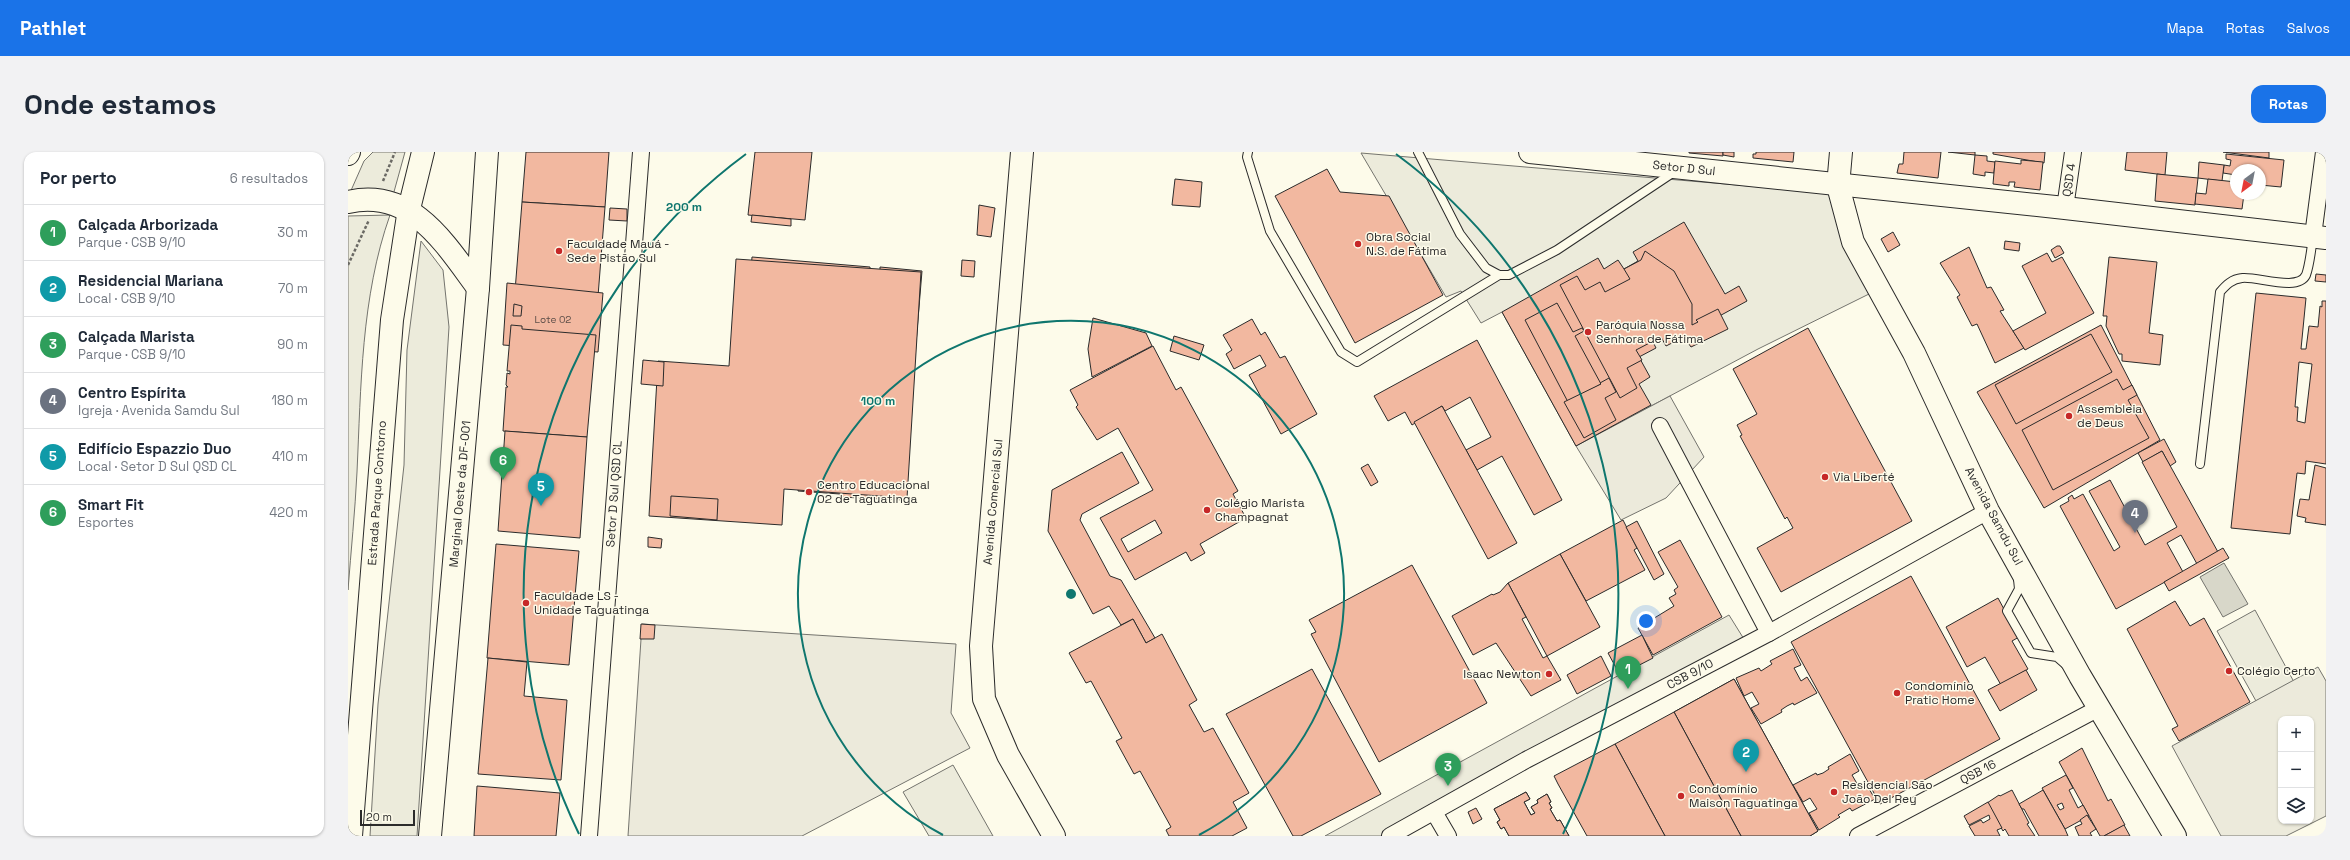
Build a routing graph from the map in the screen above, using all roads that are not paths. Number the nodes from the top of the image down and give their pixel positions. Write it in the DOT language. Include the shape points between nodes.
graph roads {
  1 [pos="423,152"];
  2 [pos="487,152"];
  3 [pos="641,152"];
  4 [pos="1022,152"];
  5 [pos="1248,152"];
  6 [pos="1418,152"];
  7 [pos="1530,152"];
  8 [pos="1841,152"];
  9 [pos="2073,152"];
  10 [pos="2324,152"];
  11 [pos="1599,155"];
  12 [pos="1680,168"];
  13 [pos="1838,186"];
  14 [pos="348,202"];
  15 [pos="2065,208"];
  16 [pos="409,209"];
  17 [pos="2319,237"];
  18 [pos="1499,276"];
  19 [pos="478,288"];
  20 [pos="1660,426"];
  21 [pos="2200,464"];
  22 [pos="1988,511"];
  23 [pos="2016,558"];
  24 [pos="1769,633"];
  25 [pos="2080,676"];
  26 [pos="2099,708"];
  27 [pos="1434,812"];
  28 [pos="351,836"];
  29 [pos="430,836"];
  30 [pos="589,836"];
  31 [pos="1054,836"];
  32 [pos="1390,836"];
  33 [pos="1448,836"];
  34 [pos="1858,836"];
  35 [pos="2175,836"];
  1 -- 16 [label="main road, Estrada Parque Contorno"];
  2 -- 19 [label="main road, Marginal Oeste da DF-001"];
  3 -- 30 [label="street, Setor D Sul QSD CL"];
  4 -- 31 [label="main road, Avenida Comercial Sul" via="981,646 982,673 984,699 994,724 1008,755"];
  5 -- 18 [label="lane" via="1247,157 1270,231 1341,352 1357,362"];
  6 -- 18 [label="lane" via="1460,234 1486,268"];
  7 -- 11 [label="main road, Setor D Sul"];
  8 -- 13 [label="main road"];
  9 -- 15 [label="street, QSD 4"];
  10 -- 17 [label="street"];
  11 -- 12 [label="main road, Setor D Sul"];
  12 -- 13 [label="main road, Setor D Sul"];
  12 -- 18 [label="lane" via="1557,250 1509,275"];
  13 -- 15 [label="main road, Setor D Sul"];
  13 -- 22 [label="main road, Avenida Samdu Sul" via="1854,242 1914,353"];
  14 -- 16 [label="main road" via="361,199"];
  15 -- 17 [label="main road, Setor D Sul"];
  16 -- 19 [label="main road" via="438,235"];
  16 -- 28 [label="main road, Estrada Parque Contorno" via="392,320"];
  17 -- 21 [label="lane" via="2306,275 2299,282 2242,278 2229,282 2220,292"];
  19 -- 29 [label="main road, Marginal Oeste da DF-001"];
  20 -- 24 [label="street"];
  22 -- 23 [label="main road, Avenida Samdu Sul"];
  22 -- 24 [label="street, CSB 9/10"];
  23 -- 25 [label="main road, Avenida Samdu Sul"];
  23 -- 25 [label="lane" via="2019,589 2007,611 2031,653 2057,657"];
  24 -- 27 [label="street, CSB 9/10" via="1526,760"];
  25 -- 26 [label="main road, Avenida Samdu Sul"];
  26 -- 34 [label="street, QSB 16"];
  26 -- 35 [label="main road, Avenida Samdu Sul"];
  27 -- 32 [label="street, CSB 9/10"];
  27 -- 33 [label="street"];
}
